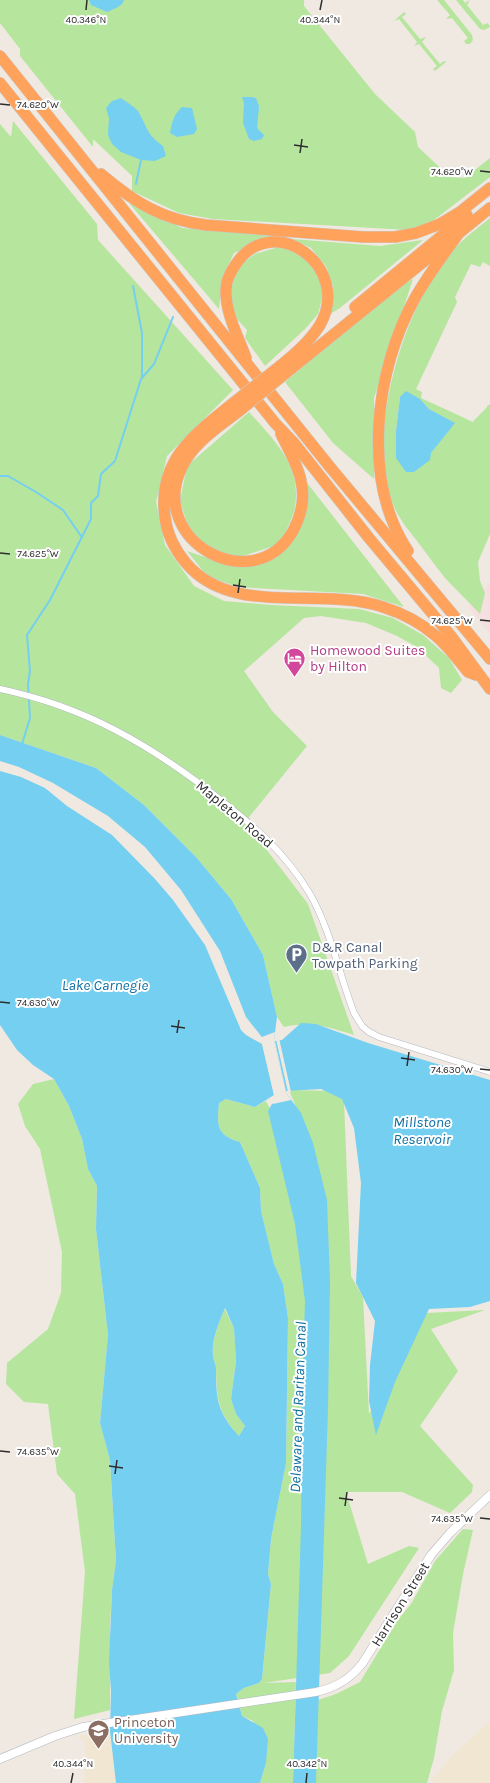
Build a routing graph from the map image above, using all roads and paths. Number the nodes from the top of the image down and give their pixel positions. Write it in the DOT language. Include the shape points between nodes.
graph roads {
  1 [pos="0,56"];
  2 [pos="0,83"];
  3 [pos="82,158"];
  4 [pos="490,188"];
  5 [pos="490,196"];
  6 [pos="490,208"];
  7 [pos="459,233"];
  8 [pos="291,357"];
  9 [pos="250,368"];
  10 [pos="283,370"];
  11 [pos="235,408"];
  12 [pos="275,423"];
  13 [pos="419,572"];
  14 [pos="490,659"];
  15 [pos="480,676"];
  16 [pos="0,689"];
  17 [pos="490,689"];
  18 [pos="490,1072"];
  19 [pos="490,1495"];
  20 [pos="0,1759"];
  1 -- 3 [label="highway"];
  2 -- 12 [label="highway"];
  3 -- 4 [label="highway" via="137,202 173,219 206,225 363,237 395,237 430,229 448,220"];
  3 -- 9 [label="highway"];
  5 -- 8 [label="highway"];
  6 -- 7 [label="highway"];
  7 -- 10 [label="highway"];
  7 -- 13 [label="highway" via="428,277 396,341 388,368 380,420 382,486 394,526 416,562"];
  8 -- 9 [label="highway" via="314,332 324,316 328,300 326,282 318,264 303,250 282,242 266,243 255,246 239,259 228,277 226,289 229,316"];
  8 -- 10 [label="highway"];
  9 -- 13 [label="highway"];
  10 -- 11 [label="highway, bridge"];
  11 -- 12 [label="highway" via="190,453 176,484 176,512 182,526 197,545 212,555 245,561 269,554 278,549 296,525 302,506 302,482"];
  11 -- 15 [label="highway" via="206,425 182,449 167,477 164,498 167,527 176,550 190,568 212,584 232,593 350,600 389,610 436,636 468,672"];
  12 -- 15 [label="highway" via="451,636"];
  13 -- 14 [label="highway"];
  15 -- 17 [label="highway"];
  16 -- 18 [label="street, Mapleton Road" via="38,698 102,723 144,745 185,772 268,839 301,880 317,908 354,1013 362,1026 390,1042"];
  19 -- 20 [label="street, Harrison Street" via="431,1555 369,1653 355,1672 337,1686 316,1692 93,1725 62,1733"];
}
